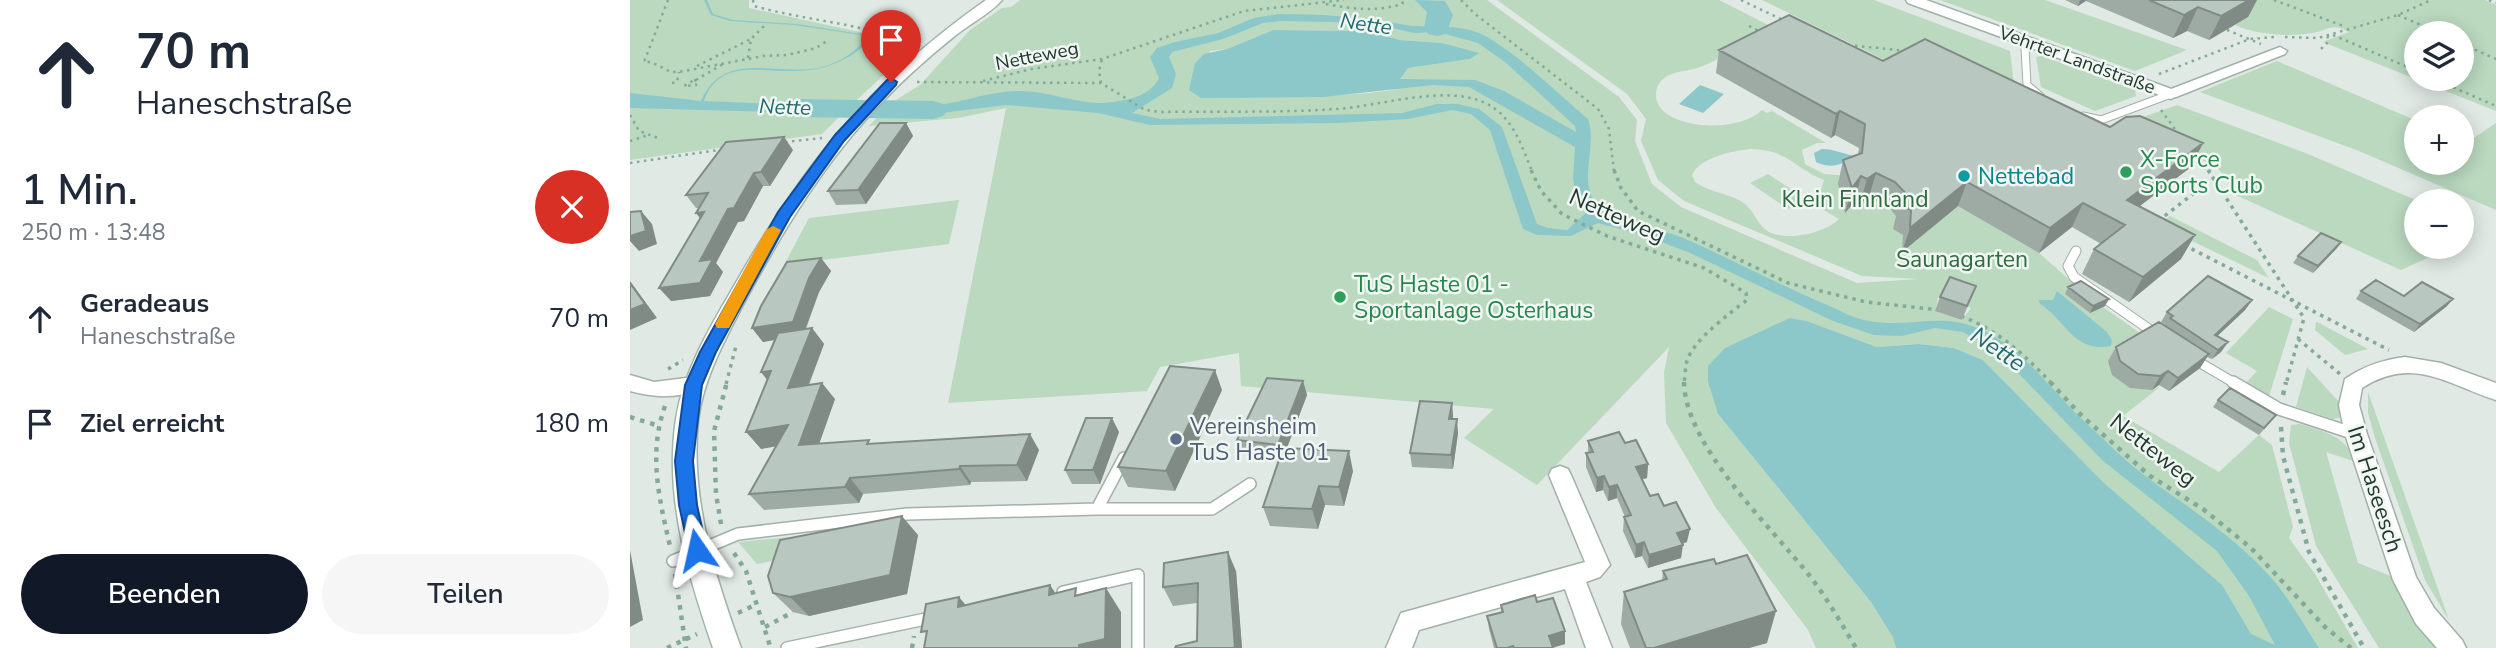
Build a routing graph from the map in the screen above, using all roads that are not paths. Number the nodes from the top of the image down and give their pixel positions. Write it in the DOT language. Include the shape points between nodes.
graph roads {
  1 [pos="995,0"];
  2 [pos="1913,0"];
  3 [pos="2029,43"];
  4 [pos="2280,51"];
  5 [pos="2171,94"];
  6 [pos="2048,100"];
  7 [pos="2078,114"];
  8 [pos="2077,251"];
  9 [pos="2162,339"];
  10 [pos="2184,353"];
  11 [pos="630,383"];
  12 [pos="694,385"];
  13 [pos="2496,392"];
  14 [pos="2356,435"];
  15 [pos="1128,450"];
  16 [pos="1560,475"];
  17 [pos="1250,484"];
  18 [pos="1097,509"];
  19 [pos="697,550"];
  20 [pos="673,561"];
  21 [pos="1572,576"];
  22 [pos="1047,596"];
  23 [pos="943,617"];
  24 [pos="727,648"];
  25 [pos="787,648"];
  26 [pos="1138,648"];
  27 [pos="1399,648"];
  28 [pos="1599,648"];
  29 [pos="2453,648"];
  1 -- 12 [label="street" via="933,46 872,102 805,182 772,232"];
  2 -- 3 [label="street, Vehrter Landstraße"];
  3 -- 5 [label="street, Vehrter Landstraße"];
  3 -- 6 [label="lane" via="2025,48 2027,85"];
  4 -- 5 [label="street, Vehrter Landstraße"];
  5 -- 7 [label="lane" via="2101,120"];
  8 -- 9 [label="lane" via="2068,266 2074,277"];
  10 -- 14 [label="lane" via="2279,409"];
  11 -- 12 [label="street" via="654,390"];
  12 -- 19 [label="street" via="684,461"];
  13 -- 14 [label="street, Im Haseesch" via="2418,365 2388,365 2368,371 2352,384 2349,405"];
  14 -- 29 [label="street, Im Haseesch" via="2405,580 2425,616"];
  15 -- 18 [label="lane"];
  16 -- 21 [label="street" via="1598,565"];
  17 -- 18 [label="lane" via="1212,509"];
  18 -- 19 [label="lane" via="907,514 738,534"];
  19 -- 20 [label="lane"];
  19 -- 24 [label="street"];
  21 -- 27 [label="street" via="1410,621"];
  21 -- 28 [label="street"];
  22 -- 26 [label="lane" via="1138,575"];
  23 -- 25 [label="lane"];
}
